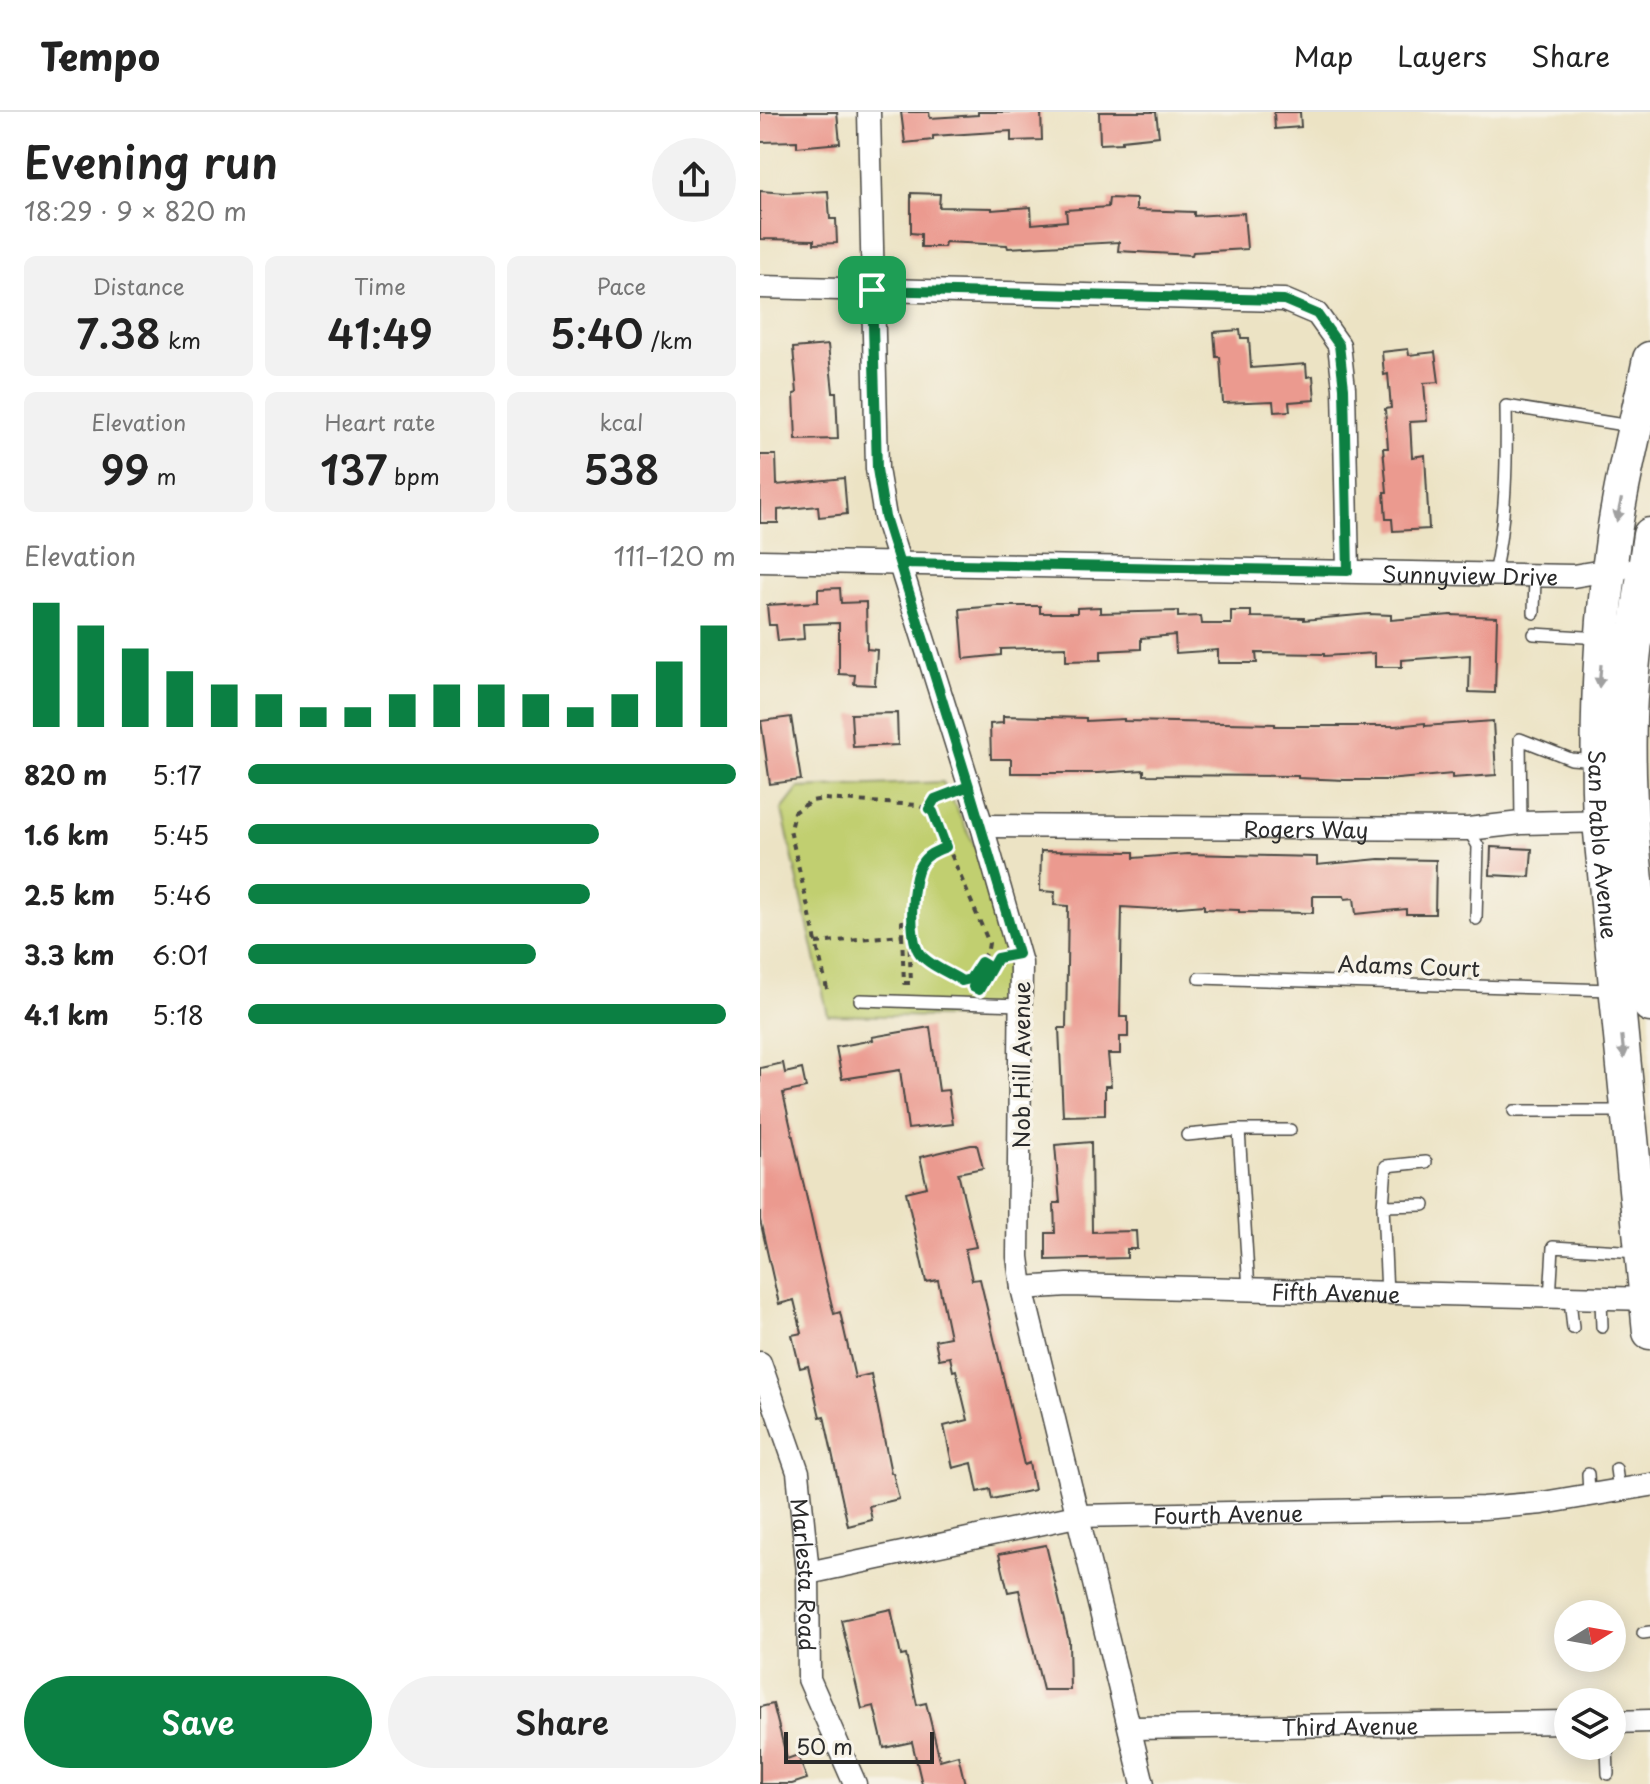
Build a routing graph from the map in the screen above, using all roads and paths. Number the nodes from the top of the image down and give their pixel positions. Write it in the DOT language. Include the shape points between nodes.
graph roads {
  1 [pos="869,112"];
  2 [pos="760,287"];
  3 [pos="872,290"];
  4 [pos="1650,359"];
  5 [pos="1636,427"];
  6 [pos="1649,554"];
  7 [pos="760,561"];
  8 [pos="900,563"];
  9 [pos="1348,571"];
  10 [pos="1610,571"];
  11 [pos="1494,574"];
  12 [pos="1535,576"];
  13 [pos="1534,613"];
  14 [pos="1534,634"];
  15 [pos="1603,638"];
  16 [pos="1597,761"];
  17 [pos="969,786"];
  18 [pos="929,809"];
  19 [pos="1616,821"];
  20 [pos="1521,823"];
  21 [pos="982,826"];
  22 [pos="1468,829"];
  23 [pos="946,847"];
  24 [pos="1476,919"];
  25 [pos="914,921"];
  26 [pos="914,929"];
  27 [pos="902,935"];
  28 [pos="816,943"];
  29 [pos="1018,954"];
  30 [pos="981,962"];
  31 [pos="1199,978"];
  32 [pos="827,989"];
  33 [pos="1641,995"];
  34 [pos="860,1000"];
  35 [pos="1021,1005"];
  36 [pos="1514,1111"];
  37 [pos="1630,1111"];
  38 [pos="1239,1130"];
  39 [pos="1290,1130"];
  40 [pos="1187,1135"];
  41 [pos="1426,1162"];
  42 [pos="1424,1205"];
  43 [pos="1383,1206"];
  44 [pos="1643,1252"];
  45 [pos="1022,1288"];
  46 [pos="1249,1290"];
  47 [pos="1387,1294"];
  48 [pos="1560,1299"];
  49 [pos="1601,1300"];
  50 [pos="1649,1310"];
  51 [pos="1602,1327"];
  52 [pos="1573,1328"];
  53 [pos="760,1363"];
  54 [pos="1650,1485"];
  55 [pos="1076,1516"];
  56 [pos="808,1573"];
  57 [pos="1650,1721"];
  58 [pos="1554,1722"];
  59 [pos="1626,1722"];
  60 [pos="1132,1728"];
  61 [pos="1608,1760"];
  62 [pos="1608,1774"];
  63 [pos="855,1784"];
  64 [pos="1143,1784"];
  1 -- 3 [label="street, Nob Hill Avenue"];
  2 -- 3 [label="street"];
  3 -- 8 [label="street, Nob Hill Avenue" via="877,469"];
  3 -- 9 [label="street" via="1284,300 1317,314 1339,345"];
  4 -- 5 [label="main road, San Pablo Avenue"];
  5 -- 10 [label="main road, San Pablo Avenue, one-way"];
  5 -- 11 [label="lane" via="1506,406 1501,542"];
  6 -- 10 [label="street, Sunnyview Drive"];
  6 -- 19 [label="main road, San Pablo Avenue" via="1637,696"];
  7 -- 8 [label="street, Sunnyview Drive"];
  8 -- 9 [label="street, Sunnyview Drive"];
  8 -- 17 [label="street, Nob Hill Avenue"];
  9 -- 11 [label="street, Sunnyview Drive"];
  10 -- 12 [label="street, Sunnyview Drive"];
  10 -- 15 [label="main road, San Pablo Avenue"];
  11 -- 12 [label="street, Sunnyview Drive"];
  12 -- 13 [label="lane"];
  14 -- 15 [label="lane"];
  15 -- 16 [label="main road, San Pablo Avenue, one-way"];
  16 -- 19 [label="main road, San Pablo Avenue"];
  16 -- 20 [label="lane" via="1571,759 1520,739"];
  17 -- 18 [label="path" via="935,799"];
  17 -- 21 [label="street, Nob Hill Avenue"];
  18 -- 23 [label="path"];
  18 -- 28 [label="path" via="824,799 794,812 790,830"];
  19 -- 20 [label="street, Rogers Way"];
  19 -- 33 [label="main road, San Pablo Avenue"];
  20 -- 22 [label="street, Rogers Way"];
  21 -- 22 [label="street, Rogers Way"];
  21 -- 29 [label="street, Nob Hill Avenue"];
  22 -- 24 [label="lane" via="1478,846"];
  23 -- 25 [label="path" via="927,856 915,875"];
  23 -- 30 [label="path" via="987,937"];
  25 -- 26 [label="path"];
  25 -- 27 [label="path" via="902,922"];
  26 -- 27 [label="path" via="909,930 911,983 904,983"];
  26 -- 30 [label="path" via="922,957 962,981 970,979"];
  27 -- 28 [label="path"];
  28 -- 32 [label="path"];
  29 -- 30 [label="path" via="997,958 979,990 973,987 986,965"];
  29 -- 35 [label="street, Nob Hill Avenue"];
  31 -- 33 [label="lane, Adams Court"];
  33 -- 37 [label="main road, San Pablo Avenue, one-way"];
  34 -- 35 [label="lane"];
  35 -- 45 [label="street, Nob Hill Avenue"];
  36 -- 37 [label="lane"];
  37 -- 44 [label="main road, San Pablo Avenue"];
  38 -- 39 [label="lane"];
  38 -- 40 [label="lane"];
  38 -- 46 [label="lane"];
  41 -- 43 [label="lane" via="1386,1166"];
  42 -- 43 [label="lane"];
  43 -- 47 [label="lane"];
  44 -- 48 [label="lane" via="1553,1247"];
  44 -- 50 [label="main road, San Pablo Avenue"];
  45 -- 46 [label="street, Fifth Avenue"];
  45 -- 55 [label="street, Nob Hill Avenue"];
  46 -- 47 [label="street, Fifth Avenue"];
  47 -- 48 [label="street, Fifth Avenue"];
  48 -- 49 [label="street, Fifth Avenue"];
  48 -- 52 [label="lane"];
  49 -- 50 [label="street, Fifth Avenue"];
  49 -- 51 [label="lane"];
  53 -- 56 [label="street, Marlesta Road" via="798,1472"];
  54 -- 55 [label="street, Fourth Avenue" via="1618,1479 1589,1484 1543,1503 1483,1508"];
  55 -- 56 [label="street, Fourth Avenue"];
  55 -- 60 [label="street, Nob Hill Avenue"];
  56 -- 63 [label="street, Marlesta Road" via="809,1679"];
  57 -- 59 [label="street"];
  58 -- 60 [label="street, Third Avenue"];
  60 -- 64 [label="street, Nob Hill Avenue"];
  61 -- 62 [label="lane"];
}
